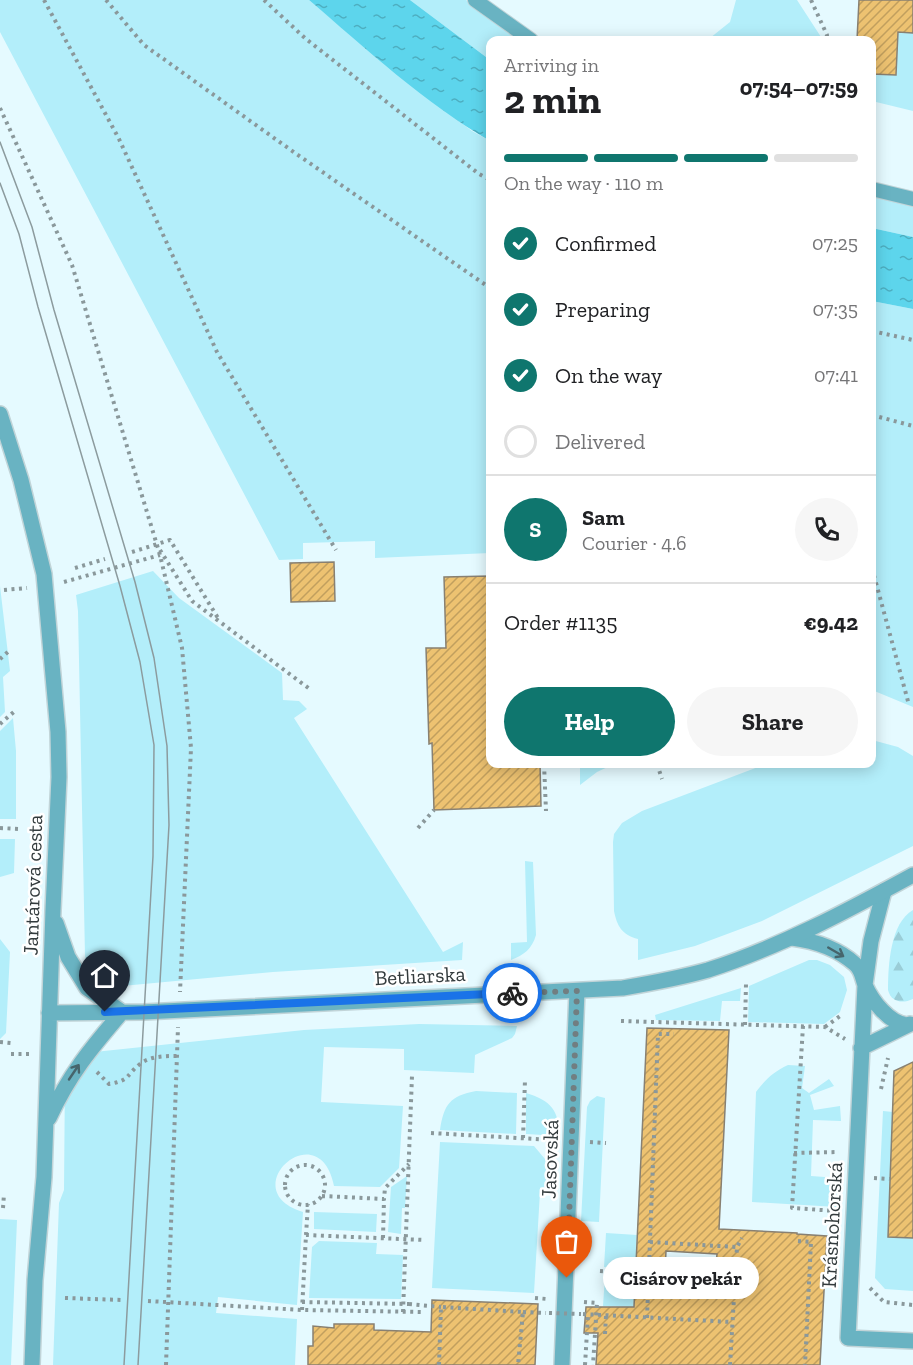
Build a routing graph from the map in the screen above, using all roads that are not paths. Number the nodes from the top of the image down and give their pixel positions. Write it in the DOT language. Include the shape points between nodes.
graph roads {
  1 [pos="475,0"];
  2 [pos="525,36"];
  3 [pos="876,190"];
  4 [pos="913,200"];
  5 [pos="0,414"];
  6 [pos="913,875"];
  7 [pos="884,891"];
  8 [pos="53,910"];
  9 [pos="792,938"];
  10 [pos="866,985"];
  11 [pos="577,991"];
  12 [pos="122,1012"];
  13 [pos="50,1013"];
  14 [pos="910,1024"];
  15 [pos="861,1048"];
  16 [pos="46,1123"];
  17 [pos="913,1341"];
  18 [pos="32,1365"];
  19 [pos="562,1365"];
  1 -- 2 [label="lane"];
  3 -- 4 [label="lane"];
  5 -- 8 [label="street, Jantárová cesta" via="44,574 54,662 59,777"];
  6 -- 7 [label="street, Betliarska"];
  7 -- 9 [label="street, Betliarska"];
  7 -- 10 [label="street, Krásnohorská" via="871,941"];
  8 -- 12 [label="street" via="68,957 87,988"];
  8 -- 13 [label="street, Jantárová cesta"];
  9 -- 10 [label="street, one-way" via="823,944 841,953 856,965"];
  9 -- 11 [label="street, Betliarska" via="680,978"];
  10 -- 14 [label="street" via="875,1002 894,1020"];
  10 -- 15 [label="street, Krásnohorská"];
  11 -- 12 [label="street, Betliarska"];
  11 -- 19 [label="street, Jasovská"];
  12 -- 13 [label="street, Betliarska"];
  16 -- 12 [label="street, one-way" via="82,1059"];
  13 -- 16 [label="street, Jantárová cesta"];
  14 -- 15 [label="street"];
  15 -- 17 [label="street, Krásnohorská" via="848,1338"];
  16 -- 18 [label="street, Jantárová cesta"];
}
